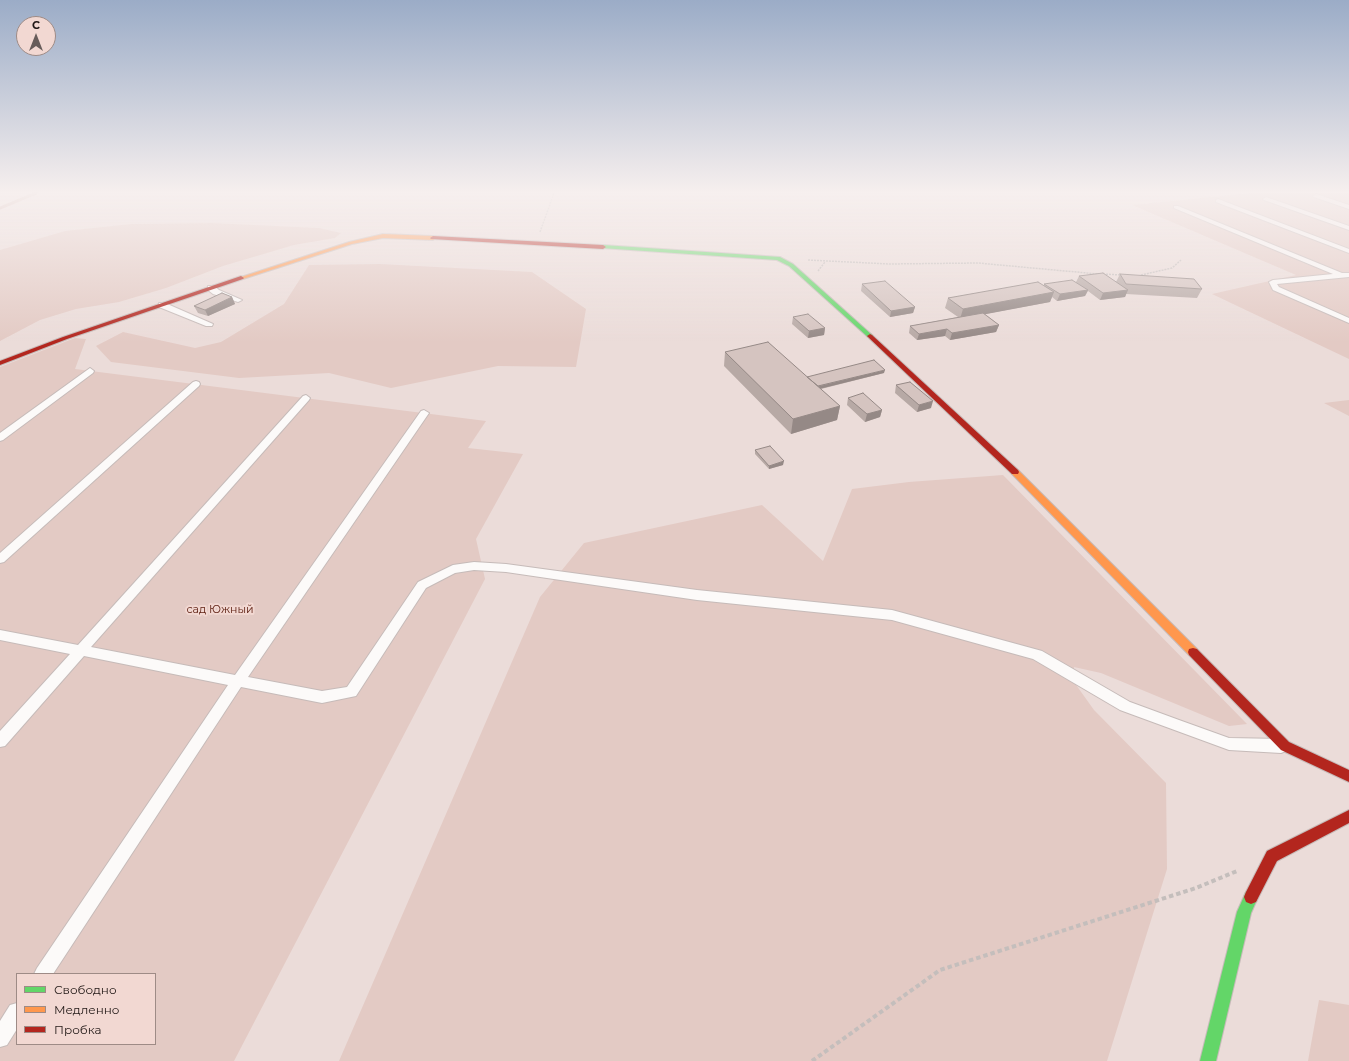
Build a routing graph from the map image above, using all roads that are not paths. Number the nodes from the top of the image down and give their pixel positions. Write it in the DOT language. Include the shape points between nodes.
graph roads {
  1 [pos="353,243"];
  2 [pos="490,243"];
  3 [pos="1265,243"];
  4 [pos="1327,243"];
  5 [pos="1349,251"];
  6 [pos="1346,275"];
  7 [pos="211,288"];
  8 [pos="238,300"];
  9 [pos="162,305"];
  10 [pos="1349,321"];
  11 [pos="209,324"];
  12 [pos="0,363"];
  13 [pos="90,371"];
  14 [pos="196,384"];
  15 [pos="306,398"];
  16 [pos="424,413"];
  17 [pos="0,438"];
  18 [pos="0,559"];
  19 [pos="0,634"];
  20 [pos="81,650"];
  21 [pos="238,681"];
  22 [pos="0,741"];
  23 [pos="1285,746"];
  24 [pos="1349,776"];
  25 [pos="1349,816"];
  26 [pos="44,973"];
  27 [pos="16,1014"];
  28 [pos="0,1038"];
  29 [pos="1208,1061"];
  1 -- 7 [label="street"];
  2 -- 23 [label="street" via="708,252 778,258 791,265 1027,483"];
  3 -- 6 [label="lane"];
  4 -- 5 [label="lane"];
  6 -- 10 [label="lane" via="1274,282 1276,288"];
  7 -- 8 [label="lane"];
  7 -- 9 [label="street"];
  9 -- 11 [label="lane"];
  9 -- 12 [label="street"];
  13 -- 17 [label="lane"];
  14 -- 18 [label="lane"];
  15 -- 20 [label="lane"];
  16 -- 21 [label="lane"];
  19 -- 20 [label="lane"];
  20 -- 21 [label="lane"];
  20 -- 22 [label="lane"];
  21 -- 23 [label="lane" via="322,698 351,692 422,585 453,569 474,566 506,568 697,595 892,615 1037,655 1124,706 1229,744"];
  21 -- 26 [label="lane"];
  23 -- 24 [label="street"];
  25 -- 29 [label="street" via="1272,856 1244,912"];
  27 -- 28 [label="lane"];
}
